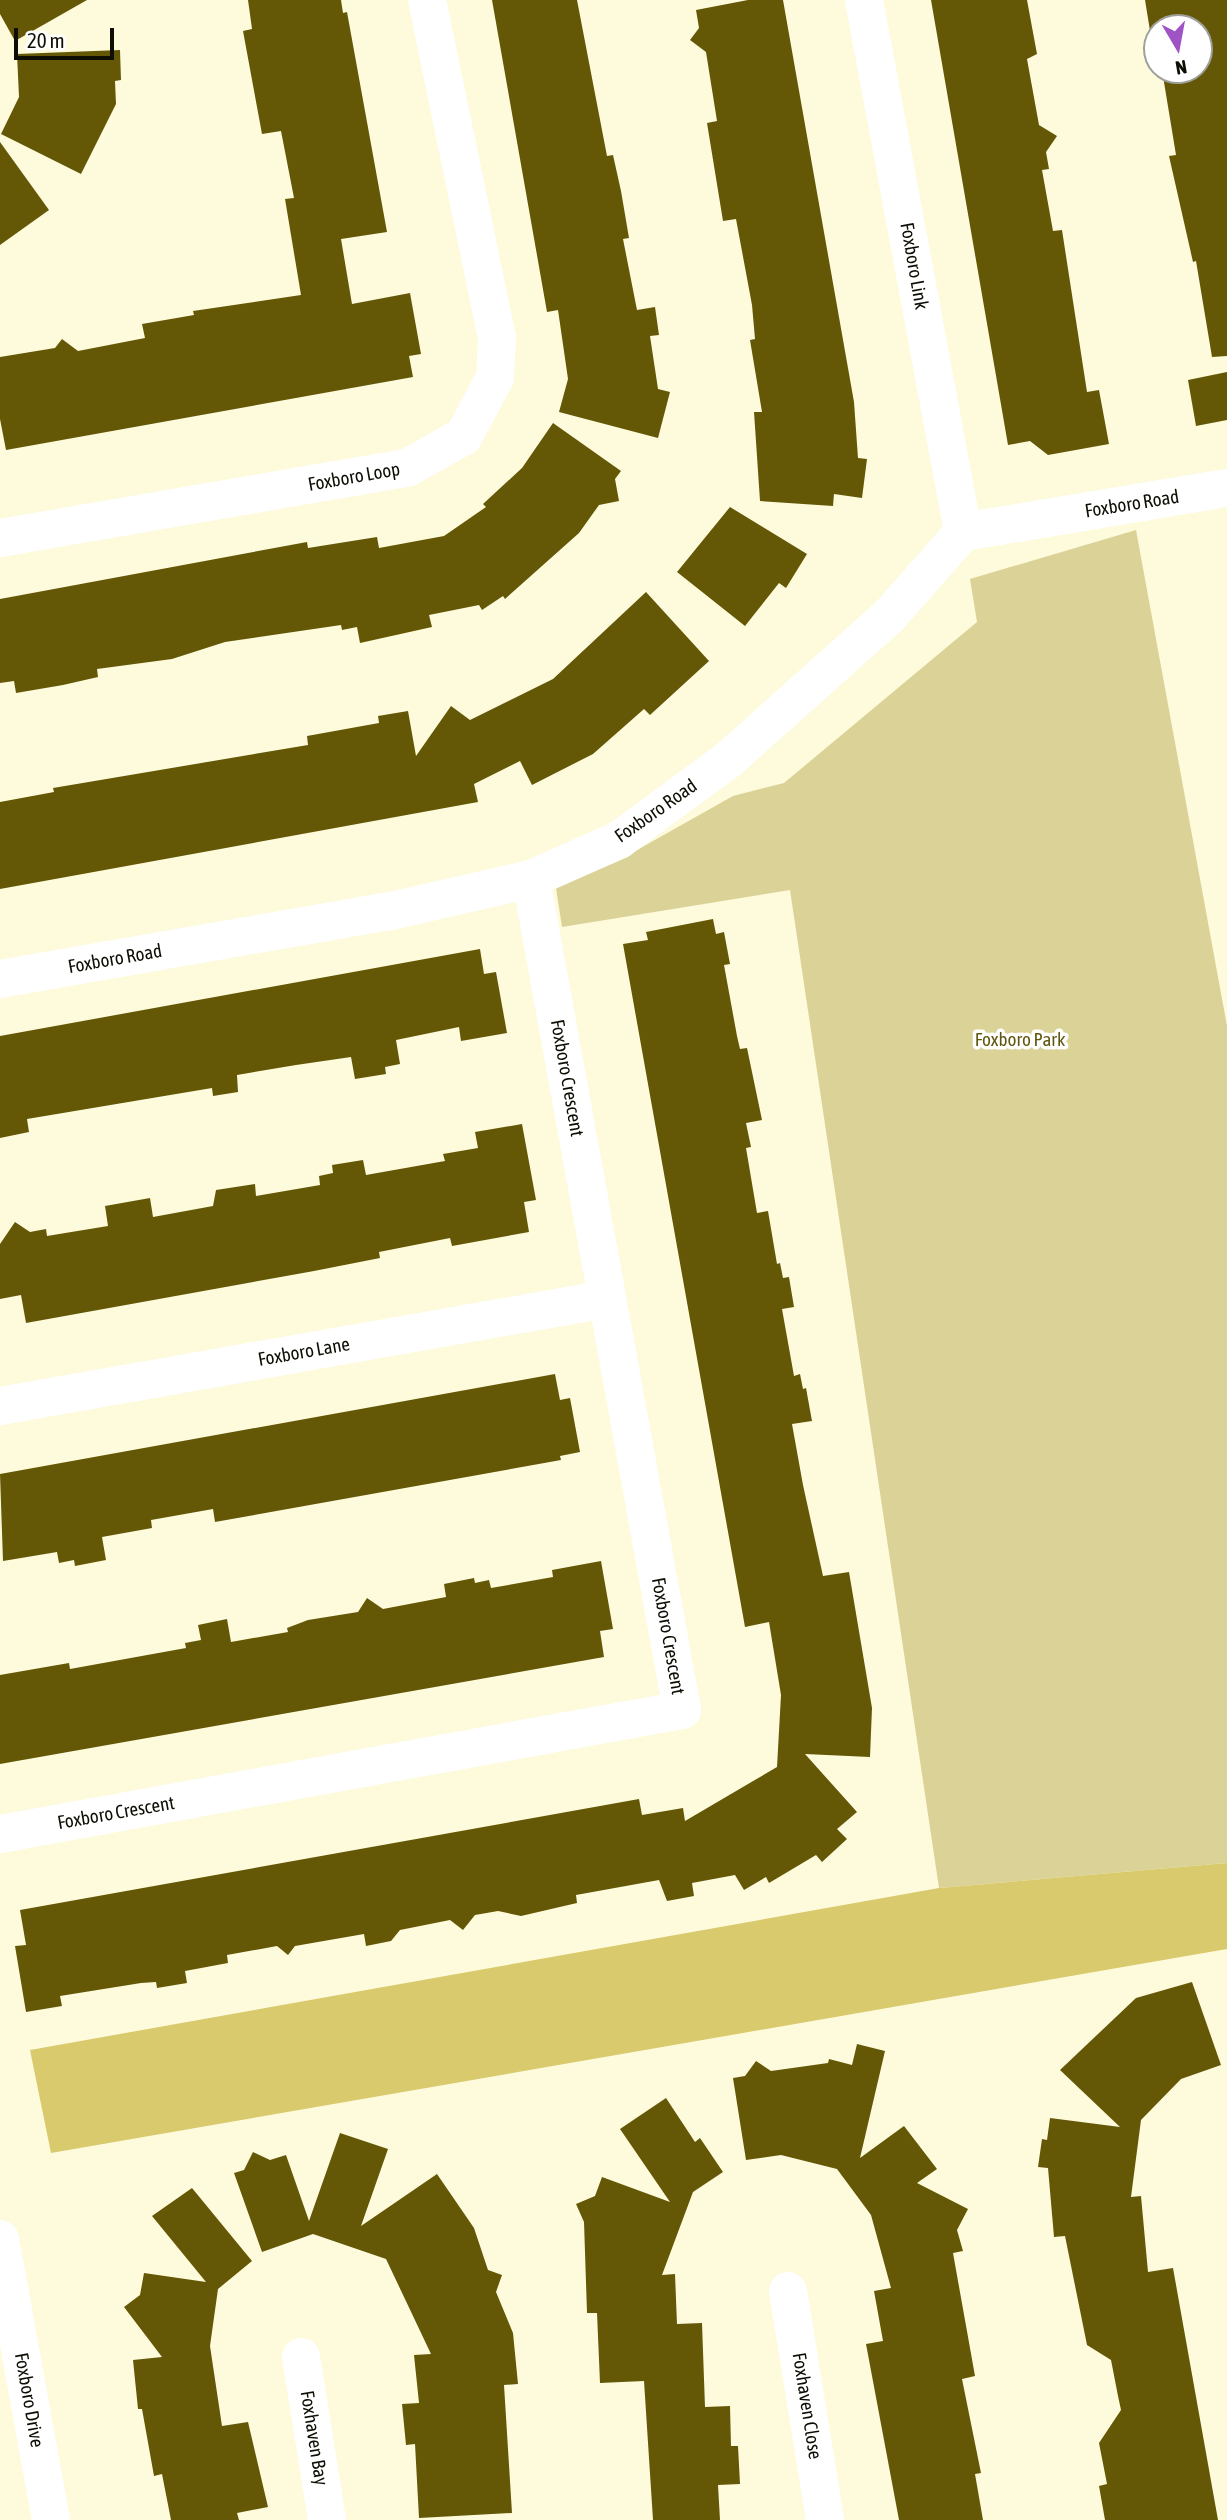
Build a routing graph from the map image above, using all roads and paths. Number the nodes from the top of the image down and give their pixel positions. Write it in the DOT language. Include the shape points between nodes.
graph roads {
  1 [pos="428,0"];
  2 [pos="864,0"];
  3 [pos="1227,488"];
  4 [pos="963,532"];
  5 [pos="0,538"];
  6 [pos="531,879"];
  7 [pos="0,979"];
  8 [pos="607,1299"];
  9 [pos="0,1406"];
  10 [pos="0,1834"];
  11 [pos="0,2239"];
  12 [pos="788,2291"];
  13 [pos="10,2356"];
  14 [pos="301,2357"];
  15 [pos="51,2520"];
  16 [pos="327,2520"];
  17 [pos="825,2520"];
  1 -- 5 [label="street, Foxboro Loop" via="497,338 495,377 464,436 407,468"];
  2 -- 4 [label="street, Foxboro Link"];
  3 -- 4 [label="street, Foxboro Road"];
  4 -- 6 [label="street, Foxboro Road" via="890,616 728,760 619,840"];
  6 -- 7 [label="street, Foxboro Road" via="391,911"];
  6 -- 8 [label="street, Foxboro Crescent"];
  8 -- 9 [label="street, Foxboro Lane"];
  8 -- 10 [label="street, Foxboro Crescent" via="682,1710"];
  11 -- 13 [label="street, Foxboro Drive"];
  12 -- 17 [label="street, Foxhaven Close"];
  13 -- 15 [label="street, Foxboro Drive"];
  14 -- 16 [label="street, Foxhaven Bay"];
}
